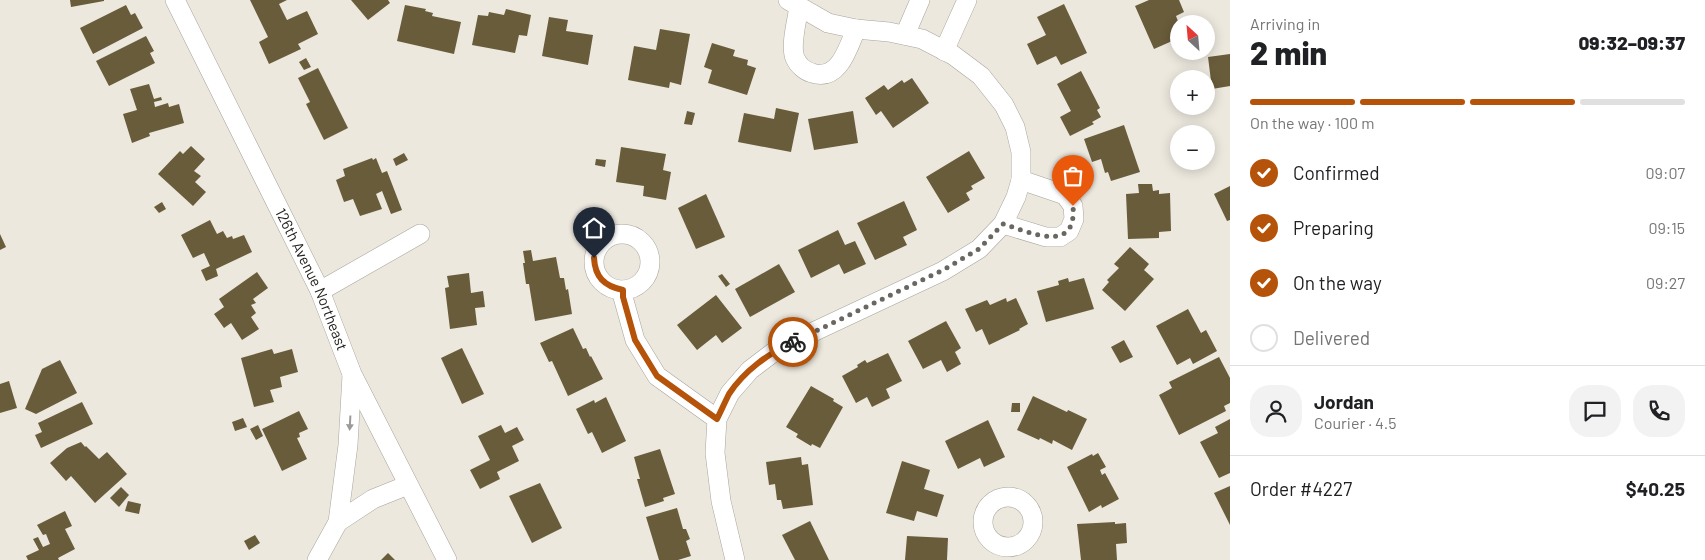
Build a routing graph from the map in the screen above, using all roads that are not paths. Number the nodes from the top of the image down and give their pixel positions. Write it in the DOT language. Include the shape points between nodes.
graph roads {
  1 [pos="175,0"];
  2 [pos="920,0"];
  3 [pos="967,0"];
  4 [pos="793,4"];
  5 [pos="856,29"];
  6 [pos="905,36"];
  7 [pos="944,50"];
  8 [pos="1019,189"];
  9 [pos="1003,224"];
  10 [pos="420,234"];
  11 [pos="623,290"];
  12 [pos="320,291"];
  13 [pos="352,374"];
  14 [pos="717,419"];
  15 [pos="408,485"];
  16 [pos="338,522"];
  17 [pos="317,560"];
  18 [pos="447,560"];
  19 [pos="734,560"];
  1 -- 12 [label="street, 126th Avenue Northeast"];
  2 -- 6 [label="street"];
  3 -- 7 [label="street"];
  4 -- 5 [label="street" via="828,23"];
  4 -- 5 [label="street" via="793,50 795,58 806,71 829,73 841,64"];
  5 -- 6 [label="street"];
  6 -- 7 [label="street" via="922,39"];
  7 -- 8 [label="street" via="981,76 1015,126 1021,152"];
  8 -- 9 [label="street"];
  8 -- 9 [label="street" via="1065,195 1073,206 1074,219 1069,231 1060,237 1046,237"];
  9 -- 14 [label="street" via="979,249 943,270 779,348 750,370 730,393"];
  10 -- 12 [label="street"];
  11 -- 14 [label="street" via="635,340 657,376"];
  12 -- 13 [label="street, 126th Avenue Northeast"];
  13 -- 15 [label="street, 126th Avenue Northeast"];
  13 -- 16 [label="street, one-way" via="348,445"];
  14 -- 19 [label="street" via="715,453"];
  15 -- 16 [label="street" via="373,500"];
  15 -- 18 [label="street, 126th Avenue Northeast"];
  16 -- 17 [label="street"];
}
